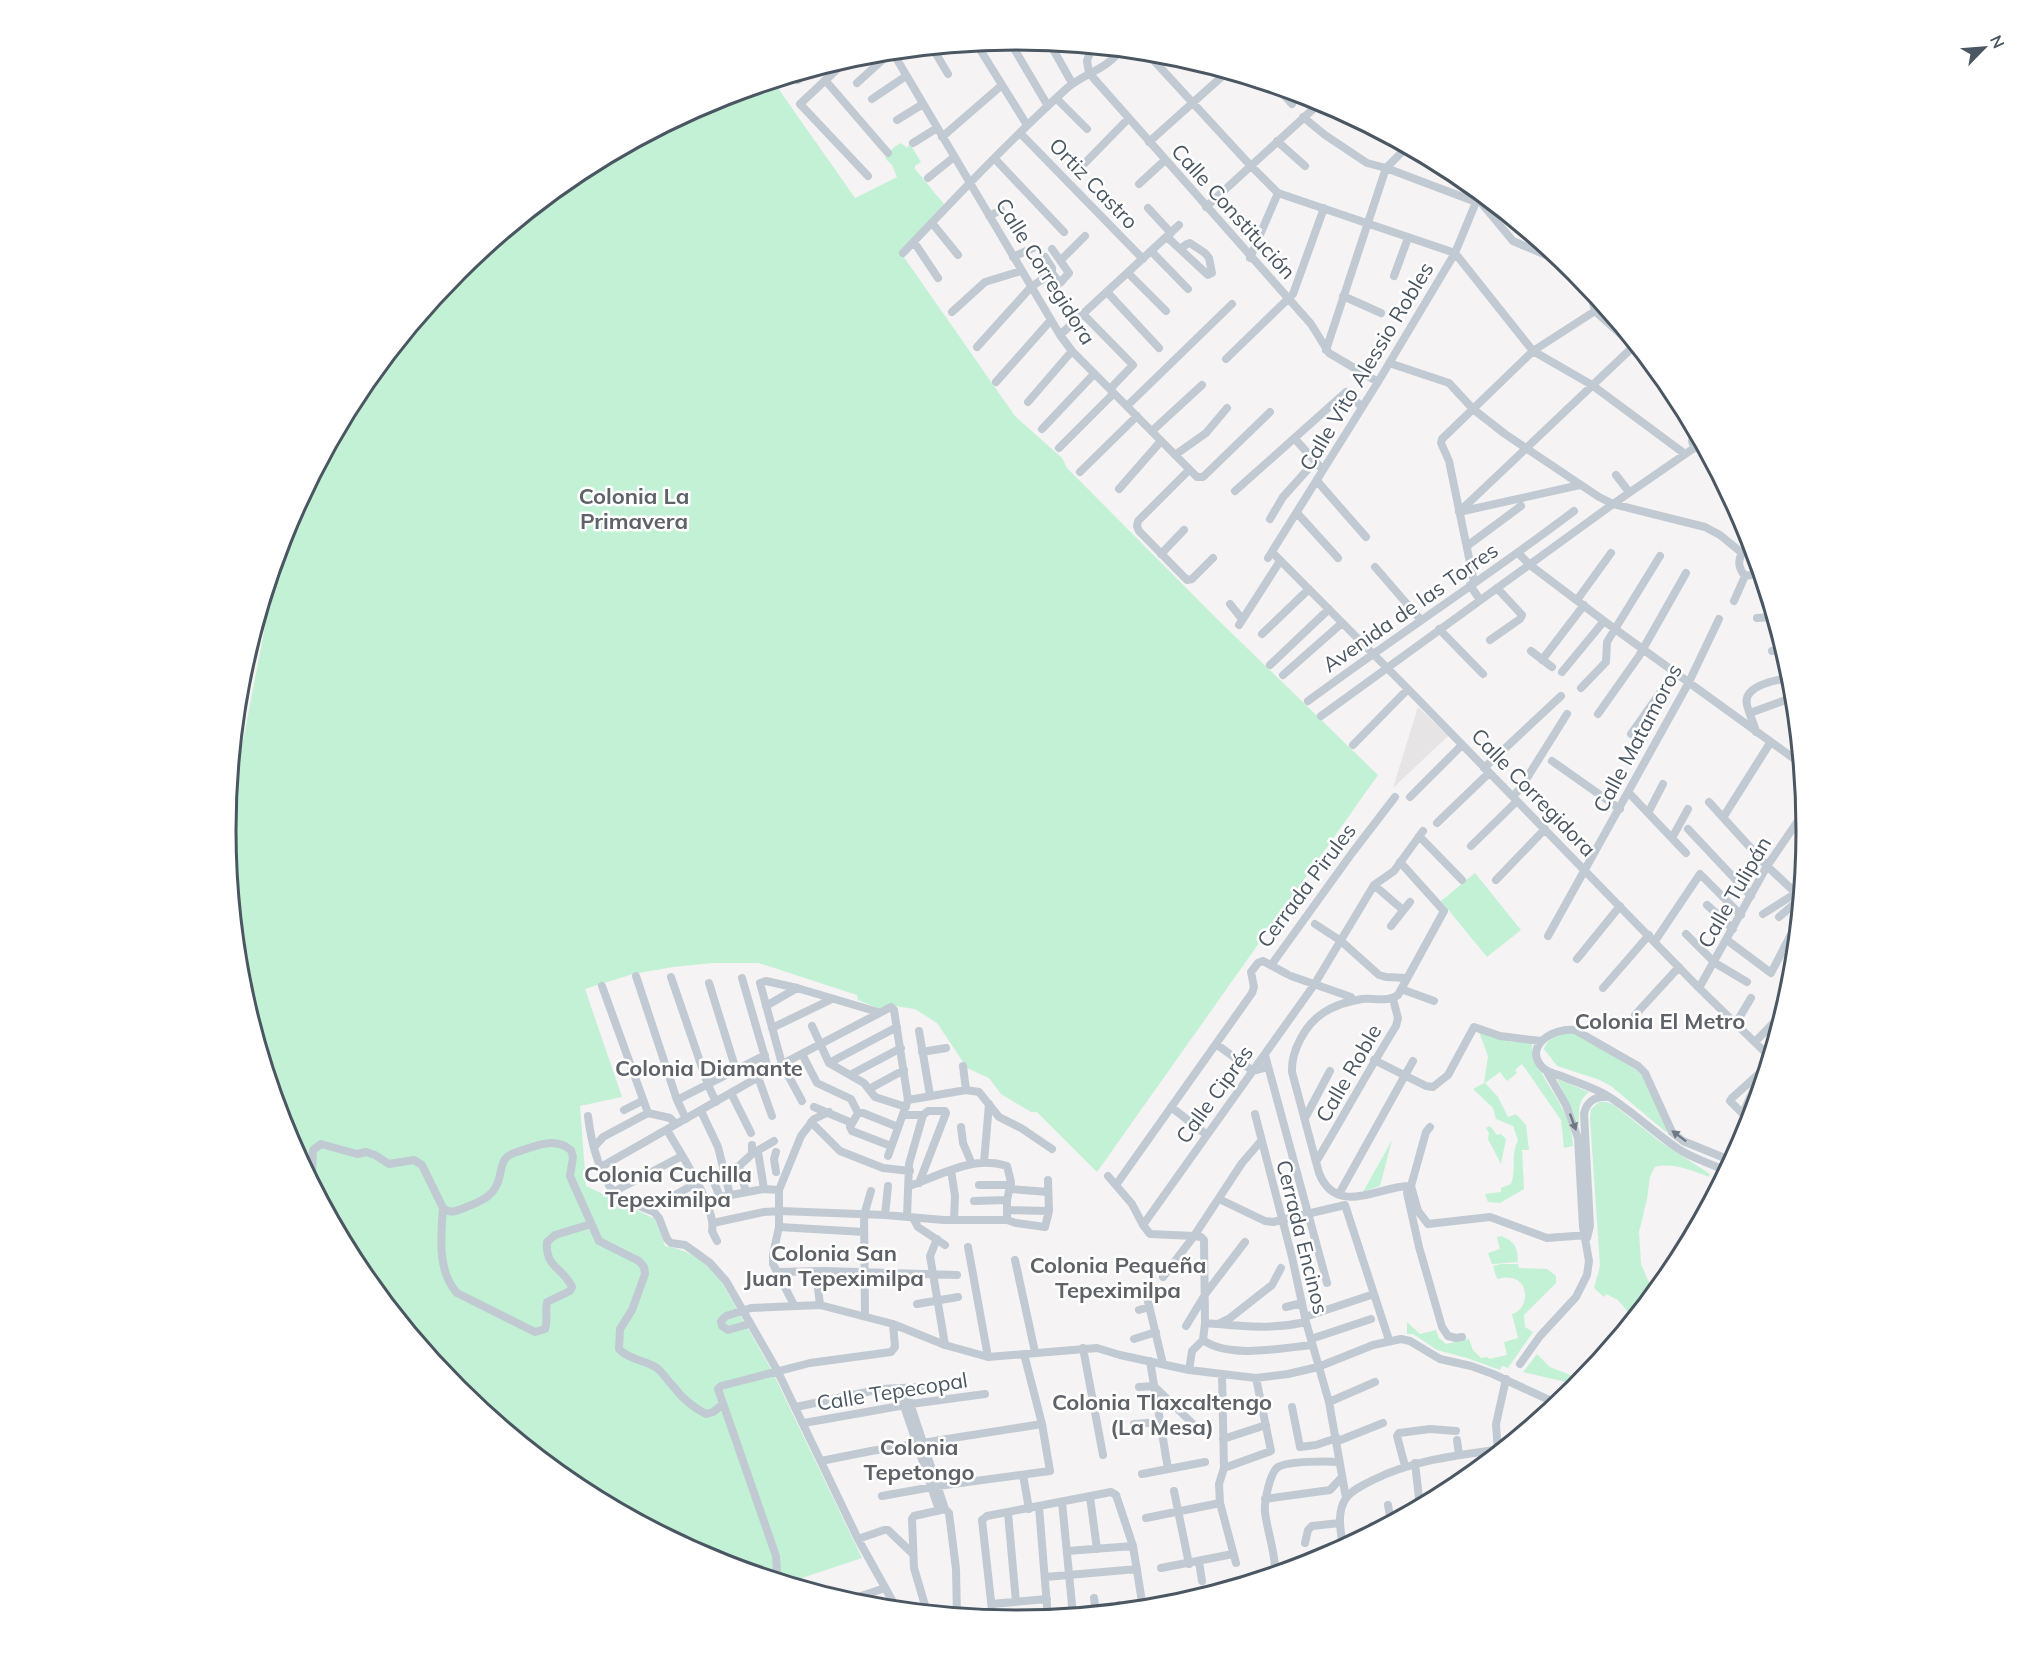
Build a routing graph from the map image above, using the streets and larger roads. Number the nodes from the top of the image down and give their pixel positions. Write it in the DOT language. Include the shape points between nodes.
graph roads {
  1 [pos="1015,50"];
  2 [pos="981,51"];
  3 [pos="1054,51"];
  4 [pos="1090,53"];
  5 [pos="936,54"];
  6 [pos="1115,56"];
  7 [pos="896,59"];
  8 [pos="881,61"];
  9 [pos="1155,62"];
  10 [pos="835,71"];
  11 [pos="948,74"];
  12 [pos="1089,74"];
  13 [pos="906,76"];
  14 [pos="1221,77"];
  15 [pos="825,80"];
  16 [pos="857,83"];
  17 [pos="1072,84"];
  18 [pos="1002,85"];
  19 [pos="1056,98"];
  20 [pos="872,99"];
  21 [pos="1287,99"];
  22 [pos="1193,103"];
  23 [pos="923,104"];
  24 [pos="1292,104"];
  25 [pos="1048,106"];
  26 [pos="1313,108"];
  27 [pos="1303,117"];
  28 [pos="1128,119"];
  29 [pos="897,120"];
  30 [pos="1027,125"];
  31 [pos="937,128"];
  32 [pos="1087,129"];
  33 [pos="1020,132"];
  34 [pos="942,137"];
  35 [pos="1277,141"];
  36 [pos="1149,142"];
  37 [pos="913,143"];
  38 [pos="1402,152"];
  39 [pos="888,153"];
  40 [pos="954,157"];
  41 [pos="995,159"];
  42 [pos="1164,161"];
  43 [pos="1250,165"];
  44 [pos="1082,166"];
  45 [pos="1305,166"];
  46 [pos="1386,168"];
  47 [pos="868,176"];
  48 [pos="928,178"];
  49 [pos="969,183"];
  50 [pos="1139,184"];
  51 [pos="1278,193"];
  52 [pos="1469,195"];
  53 [pos="1477,201"];
  54 [pos="1206,207"];
  55 [pos="1485,207"];
  56 [pos="1148,208"];
  57 [pos="1324,208"];
  58 [pos="1001,210"];
  59 [pos="988,216"];
  60 [pos="932,223"];
  61 [pos="1368,224"];
  62 [pos="1179,225"];
  63 [pos="1064,232"];
  64 [pos="1169,235"];
  65 [pos="1085,236"];
  66 [pos="1408,238"];
  67 [pos="914,242"];
  68 [pos="1033,248"];
  69 [pos="1052,249"];
  70 [pos="1180,249"];
  71 [pos="1538,249"];
  72 [pos="1151,251"];
  73 [pos="903,253"];
  74 [pos="1455,253"];
  75 [pos="958,255"];
  76 [pos="1013,257"];
  77 [pos="1045,257"];
  78 [pos="1250,258"];
  79 [pos="1143,259"];
  80 [pos="1061,260"];
  81 [pos="1021,271"];
  82 [pos="1052,273"];
  83 [pos="1128,273"];
  84 [pos="1394,276"];
  85 [pos="938,278"];
  86 [pos="1031,287"];
  87 [pos="1188,289"];
  88 [pos="1107,292"];
  89 [pos="1343,296"];
  90 [pos="1288,299"];
  91 [pos="1232,304"];
  92 [pos="1593,305"];
  93 [pos="1166,311"];
  94 [pos="1595,311"];
  95 [pos="952,312"];
  96 [pos="1381,313"];
  97 [pos="1083,314"];
  98 [pos="1051,321"];
  99 [pos="1611,325"];
  100 [pos="1060,336"];
  101 [pos="978,347"];
  102 [pos="1160,348"];
  103 [pos="1630,349"];
  104 [pos="1326,350"];
  105 [pos="1071,351"];
  106 [pos="1533,351"];
  107 [pos="1226,359"];
  108 [pos="1389,363"];
  109 [pos="1094,374"];
  110 [pos="996,382"];
  111 [pos="1378,382"];
  112 [pos="1202,385"];
  113 [pos="1592,385"];
  114 [pos="1112,391"];
  115 [pos="1028,402"];
  116 [pos="1128,406"];
  117 [pos="1362,407"];
  118 [pos="1227,408"];
  119 [pos="1473,409"];
  120 [pos="1270,412"];
  121 [pos="1137,416"];
  122 [pos="1042,429"];
  123 [pos="1152,431"];
  124 [pos="1295,438"];
  125 [pos="1161,441"];
  126 [pos="1694,444"];
  127 [pos="1059,448"];
  128 [pos="1694,448"];
  129 [pos="1526,449"];
  130 [pos="1685,454"];
  131 [pos="1175,455"];
  132 [pos="1309,468"];
  133 [pos="1190,470"];
  134 [pos="1323,470"];
  135 [pos="1080,472"];
  136 [pos="1616,475"];
  137 [pos="1298,478"];
  138 [pos="1315,484"];
  139 [pos="1580,485"];
  140 [pos="1119,489"];
  141 [pos="1235,491"];
  142 [pos="1629,492"];
  143 [pos="1613,504"];
  144 [pos="1521,506"];
  145 [pos="1574,511"];
  146 [pos="1459,512"];
  147 [pos="1297,513"];
  148 [pos="1270,519"];
  149 [pos="1184,530"];
  150 [pos="1366,537"];
  151 [pos="1467,546"];
  152 [pos="1611,552"];
  153 [pos="1745,552"];
  154 [pos="1518,553"];
  155 [pos="1742,553"];
  156 [pos="1161,554"];
  157 [pos="1270,555"];
  158 [pos="1660,556"];
  159 [pos="1213,558"];
  160 [pos="1338,558"];
  161 [pos="1280,561"];
  162 [pos="1530,565"];
  163 [pos="1375,567"];
  164 [pos="1686,573"];
  165 [pos="1753,574"];
  166 [pos="1745,576"];
  167 [pos="1472,584"];
  168 [pos="1497,588"];
  169 [pos="1309,589"];
  170 [pos="1480,600"];
  171 [pos="1734,601"];
  172 [pos="1580,603"];
  173 [pos="1230,604"];
  174 [pos="1329,609"];
  175 [pos="1767,617"];
  176 [pos="1757,618"];
  177 [pos="1420,619"];
  178 [pos="1719,619"];
  179 [pos="1604,621"];
  180 [pos="1342,622"];
  181 [pos="1439,629"];
  182 [pos="1616,630"];
  183 [pos="1262,634"];
  184 [pos="1490,640"];
  185 [pos="1643,650"];
  186 [pos="1531,651"];
  187 [pos="1772,651"];
  188 [pos="1775,651"];
  189 [pos="1373,653"];
  190 [pos="1542,660"];
  191 [pos="1270,665"];
  192 [pos="1552,667"];
  193 [pos="1387,668"];
  194 [pos="1562,672"];
  195 [pos="1674,673"];
  196 [pos="1482,674"];
  197 [pos="1283,675"];
  198 [pos="1782,679"];
  199 [pos="1688,684"];
  200 [pos="1581,688"];
  201 [pos="1408,689"];
  202 [pos="1561,696"];
  203 [pos="1308,701"];
  204 [pos="1786,701"];
  205 [pos="1750,713"];
  206 [pos="1567,714"];
  207 [pos="1598,714"];
  208 [pos="1321,716"];
  209 [pos="1756,732"];
  210 [pos="1631,734"];
  211 [pos="1770,743"];
  212 [pos="1353,745"];
  213 [pos="1462,745"];
  214 [pos="1793,759"];
  215 [pos="1552,761"];
  216 [pos="1487,770"];
  217 [pos="1663,784"];
  218 [pos="1629,793"];
  219 [pos="1395,797"];
  220 [pos="1410,797"];
  221 [pos="1515,799"];
  222 [pos="1709,802"];
  223 [pos="1688,808"];
  224 [pos="1620,809"];
  225 [pos="1648,813"];
  226 [pos="1724,816"];
  227 [pos="1437,823"];
  228 [pos="1796,828"];
  229 [pos="1688,829"];
  230 [pos="1545,830"];
  231 [pos="1672,838"];
  232 [pos="1471,846"];
  233 [pos="1686,853"];
  234 [pos="1401,862"];
  235 [pos="1767,866"];
  236 [pos="1585,870"];
  237 [pos="1462,880"];
  238 [pos="1496,880"];
  239 [pos="1374,885"];
  240 [pos="1794,891"];
  241 [pos="1751,896"];
  242 [pos="1793,899"];
  243 [pos="1410,902"];
  244 [pos="1793,902"];
  245 [pos="1707,905"];
  246 [pos="1620,906"];
  247 [pos="1403,910"];
  248 [pos="1763,914"];
  249 [pos="1741,915"];
  250 [pos="1779,917"];
  251 [pos="1315,924"];
  252 [pos="1391,926"];
  253 [pos="1733,929"];
  254 [pos="1686,934"];
  255 [pos="1548,936"];
  256 [pos="1652,938"];
  257 [pos="1727,940"];
  258 [pos="1341,941"];
  259 [pos="1788,947"];
  260 [pos="1577,959"];
  261 [pos="1715,963"];
  262 [pos="1272,964"];
  263 [pos="1679,967"];
  264 [pos="636,976"];
  265 [pos="671,977"];
  266 [pos="742,978"];
  267 [pos="1406,978"];
  268 [pos="1747,982"];
  269 [pos="709,983"];
  270 [pos="1314,985"];
  271 [pos="602,986"];
  272 [pos="797,988"];
  273 [pos="1603,988"];
  274 [pos="1699,988"];
  275 [pos="1401,989"];
  276 [pos="1350,997"];
  277 [pos="1750,998"];
  278 [pos="1393,999"];
  279 [pos="830,1000"];
  280 [pos="1434,1001"];
  281 [pos="766,1006"];
  282 [pos="878,1012"];
  283 [pos="1635,1015"];
  284 [pos="1736,1023"];
  285 [pos="1772,1025"];
  286 [pos="812,1026"];
  287 [pos="897,1027"];
  288 [pos="772,1028"];
  289 [pos="919,1031"];
  290 [pos="1541,1041"];
  291 [pos="1755,1042"];
  292 [pos="820,1044"];
  293 [pos="1216,1044"];
  294 [pos="901,1048"];
  295 [pos="946,1048"];
  296 [pos="1764,1051"];
  297 [pos="922,1052"];
  298 [pos="802,1053"];
  299 [pos="1265,1054"];
  300 [pos="765,1055"];
  301 [pos="1374,1060"];
  302 [pos="1413,1061"];
  303 [pos="830,1063"];
  304 [pos="782,1064"];
  305 [pos="963,1066"];
  306 [pos="1268,1067"];
  307 [pos="736,1070"];
  308 [pos="904,1070"];
  309 [pos="1546,1070"];
  310 [pos="769,1071"];
  311 [pos="1253,1071"];
  312 [pos="1330,1071"];
  313 [pos="850,1075"];
  314 [pos="1757,1076"];
  315 [pos="758,1077"];
  316 [pos="1405,1077"];
  317 [pos="708,1085"];
  318 [pos="868,1089"];
  319 [pos="966,1090"];
  320 [pos="731,1093"];
  321 [pos="930,1095"];
  322 [pos="1611,1098"];
  323 [pos="677,1100"];
  324 [pos="642,1101"];
  325 [pos="802,1101"];
  326 [pos="716,1102"];
  327 [pos="989,1104"];
  328 [pos="814,1107"];
  329 [pos="1171,1107"];
  330 [pos="906,1108"];
  331 [pos="624,1110"];
  332 [pos="701,1111"];
  333 [pos="1744,1111"];
  334 [pos="829,1112"];
  335 [pos="648,1113"];
  336 [pos="858,1113"];
  337 [pos="1255,1114"];
  338 [pos="923,1115"];
  339 [pos="588,1116"];
  340 [pos="772,1116"];
  341 [pos="1305,1118"];
  342 [pos="686,1119"];
  343 [pos="810,1122"];
  344 [pos="852,1123"];
  345 [pos="676,1124"];
  346 [pos="898,1127"];
  347 [pos="961,1127"];
  348 [pos="1430,1127"];
  349 [pos="667,1130"];
  350 [pos="751,1133"];
  351 [pos="1207,1135"];
  352 [pos="774,1141"];
  353 [pos="1261,1141"];
  354 [pos="752,1145"];
  355 [pos="595,1146"];
  356 [pos="891,1146"];
  357 [pos="1052,1149"];
  358 [pos="755,1153"];
  359 [pos="682,1156"];
  360 [pos="1724,1158"];
  361 [pos="886,1162"];
  362 [pos="971,1162"];
  363 [pos="984,1162"];
  364 [pos="1316,1162"];
  365 [pos="739,1166"];
  366 [pos="313,1167"];
  367 [pos="601,1167"];
  368 [pos="760,1168"];
  369 [pos="1719,1168"];
  370 [pos="951,1170"];
  371 [pos="724,1171"];
  372 [pos="776,1172"];
  373 [pos="910,1172"];
  374 [pos="711,1175"];
  375 [pos="1108,1176"];
  376 [pos="1048,1180"];
  377 [pos="696,1182"];
  378 [pos="919,1183"];
  379 [pos="979,1185"];
  380 [pos="1116,1185"];
  381 [pos="888,1186"];
  382 [pos="909,1186"];
  383 [pos="1411,1186"];
  384 [pos="1011,1187"];
  385 [pos="764,1189"];
  386 [pos="779,1190"];
  387 [pos="871,1191"];
  388 [pos="613,1192"];
  389 [pos="746,1192"];
  390 [pos="1048,1192"];
  391 [pos="1339,1194"];
  392 [pos="730,1195"];
  393 [pos="1219,1199"];
  394 [pos="1007,1200"];
  395 [pos="974,1201"];
  396 [pos="443,1208"];
  397 [pos="650,1209"];
  398 [pos="1008,1210"];
  399 [pos="780,1211"];
  400 [pos="1049,1211"];
  401 [pos="864,1215"];
  402 [pos="885,1215"];
  403 [pos="1307,1215"];
  404 [pos="910,1218"];
  405 [pos="954,1220"];
  406 [pos="1007,1220"];
  407 [pos="1282,1221"];
  408 [pos="714,1223"];
  409 [pos="591,1224"];
  410 [pos="1428,1224"];
  411 [pos="1143,1225"];
  412 [pos="779,1227"];
  413 [pos="864,1232"];
  414 [pos="1194,1236"];
  415 [pos="1416,1236"];
  416 [pos="1586,1237"];
  417 [pos="937,1239"];
  418 [pos="717,1240"];
  419 [pos="1245,1242"];
  420 [pos="945,1245"];
  421 [pos="968,1247"];
  422 [pos="1015,1260"];
  423 [pos="1281,1268"];
  424 [pos="778,1272"];
  425 [pos="865,1272"];
  426 [pos="932,1274"];
  427 [pos="957,1275"];
  428 [pos="1163,1277"];
  429 [pos="1327,1283"];
  430 [pos="818,1288"];
  431 [pos="1146,1293"];
  432 [pos="1206,1293"];
  433 [pos="1374,1294"];
  434 [pos="958,1297"];
  435 [pos="938,1300"];
  436 [pos="1302,1303"];
  437 [pos="917,1304"];
  438 [pos="794,1305"];
  439 [pos="820,1305"];
  440 [pos="1149,1306"];
  441 [pos="1286,1307"];
  442 [pos="1139,1310"];
  443 [pos="742,1311"];
  444 [pos="865,1316"];
  445 [pos="1371,1319"];
  446 [pos="1305,1320"];
  447 [pos="1205,1323"];
  448 [pos="749,1324"];
  449 [pos="893,1324"];
  450 [pos="1218,1324"];
  451 [pos="1186,1326"];
  452 [pos="1156,1332"];
  453 [pos="1462,1337"];
  454 [pos="1134,1339"];
  455 [pos="1203,1340"];
  456 [pos="1389,1340"];
  457 [pos="1312,1342"];
  458 [pos="945,1345"];
  459 [pos="1083,1348"];
  460 [pos="1035,1352"];
  461 [pos="1024,1354"];
  462 [pos="988,1357"];
  463 [pos="1150,1361"];
  464 [pos="1163,1364"];
  465 [pos="1520,1364"];
  466 [pos="1318,1367"];
  467 [pos="777,1370"];
  468 [pos="1189,1370"];
  469 [pos="1222,1376"];
  470 [pos="1256,1378"];
  471 [pos="1506,1379"];
  472 [pos="1375,1382"];
  473 [pos="1154,1386"];
  474 [pos="921,1387"];
  475 [pos="1139,1387"];
  476 [pos="901,1388"];
  477 [pos="985,1394"];
  478 [pos="1549,1400"];
  479 [pos="1329,1402"];
  480 [pos="722,1405"];
  481 [pos="908,1405"];
  482 [pos="796,1407"];
  483 [pos="1292,1407"];
  484 [pos="1160,1422"];
  485 [pos="804,1423"];
  486 [pos="1383,1423"];
  487 [pos="1041,1424"];
  488 [pos="1134,1424"];
  489 [pos="1266,1425"];
  490 [pos="1456,1431"];
  491 [pos="1162,1432"];
  492 [pos="1223,1439"];
  493 [pos="1337,1440"];
  494 [pos="1457,1440"];
  495 [pos="920,1443"];
  496 [pos="1498,1443"];
  497 [pos="1487,1452"];
  498 [pos="1103,1455"];
  499 [pos="1459,1455"];
  500 [pos="821,1461"];
  501 [pos="1205,1462"];
  502 [pos="1339,1462"];
  503 [pos="1415,1463"];
  504 [pos="1405,1466"];
  505 [pos="1224,1468"];
  506 [pos="1168,1469"];
  507 [pos="1142,1474"];
  508 [pos="1023,1475"];
  509 [pos="1342,1477"];
  510 [pos="935,1487"];
  511 [pos="1174,1491"];
  512 [pos="882,1496"];
  513 [pos="1090,1497"];
  514 [pos="1346,1498"];
  515 [pos="1419,1498"];
  516 [pos="1265,1499"];
  517 [pos="1062,1503"];
  518 [pos="1220,1503"];
  519 [pos="1388,1505"];
  520 [pos="1039,1507"];
  521 [pos="942,1509"];
  522 [pos="1029,1509"];
  523 [pos="1179,1511"];
  524 [pos="1008,1513"];
  525 [pos="1389,1515"];
  526 [pos="1146,1518"];
  527 [pos="1340,1523"];
  528 [pos="858,1539"];
  529 [pos="1342,1539"];
  530 [pos="1305,1543"];
  531 [pos="1133,1546"];
  532 [pos="1096,1549"];
  533 [pos="1067,1551"];
  534 [pos="913,1554"];
  535 [pos="1233,1554"];
  536 [pos="1198,1562"];
  537 [pos="1236,1563"];
  538 [pos="1189,1564"];
  539 [pos="1275,1566"];
  540 [pos="1161,1568"];
  541 [pos="1137,1569"];
  542 [pos="777,1573"];
  543 [pos="1070,1575"];
  544 [pos="1046,1577"];
  545 [pos="1202,1581"];
  546 [pos="885,1588"];
  547 [pos="862,1596"];
  548 [pos="1094,1598"];
  549 [pos="1047,1599"];
  550 [pos="1142,1600"];
  551 [pos="892,1601"];
  552 [pos="1016,1602"];
  553 [pos="992,1604"];
  554 [pos="925,1605"];
  555 [pos="1095,1606"];
  556 [pos="957,1608"];
  557 [pos="1073,1608"];
  558 [pos="1048,1609"];
  559 [pos="992,1610"];
  1 -- 25 [label="street"];
  2 -- 18 [label="street, Ortiz Castro"];
  3 -- 17 [label="street"];
  4 -- 12 [label="street"];
  5 -- 11 [label="street"];
  6 -- 12 [label="street"];
  7 -- 13 [label="street, Calle Corregidora"];
  8 -- 16 [label="street"];
  9 -- 22 [label="street"];
  10 -- 15 [label="street"];
  12 -- 17 [label="street"];
  12 -- 28 [label="street, Calle Constitución"];
  13 -- 20 [label="street"];
  13 -- 23 [label="street, Calle Corregidora"];
  14 -- 22 [label="street"];
  15 -- 39 [label="street"];
  15 -- 47 [label="street" via="800,104"];
  17 -- 19 [label="street"];
  18 -- 30 [label="street, Ortiz Castro"];
  18 -- 34 [label="street"];
  19 -- 25 [label="street"];
  19 -- 32 [label="street"];
  21 -- 24 [label="street"];
  22 -- 36 [label="street"];
  22 -- 43 [label="street"];
  23 -- 29 [label="street"];
  23 -- 31 [label="street, Calle Corregidora"];
  25 -- 30 [label="street"];
  26 -- 27 [label="street"];
  27 -- 35 [label="street"];
  27 -- 46 [label="street" via="1367,163"];
  28 -- 36 [label="street, Calle Constitución"];
  28 -- 44 [label="street"];
  30 -- 33 [label="street"];
  31 -- 34 [label="street, Calle Corregidora"];
  31 -- 37 [label="street"];
  33 -- 41 [label="street"];
  33 -- 79 [label="street, Ortiz Castro"];
  34 -- 40 [label="street, Calle Corregidora"];
  35 -- 43 [label="street"];
  35 -- 45 [label="street"];
  36 -- 42 [label="street, Calle Constitución"];
  38 -- 46 [label="street"];
  40 -- 48 [label="street"];
  40 -- 49 [label="street, Calle Corregidora"];
  41 -- 49 [label="street"];
  41 -- 63 [label="street"];
  42 -- 50 [label="street"];
  42 -- 54 [label="street, Calle Constitución"];
  43 -- 51 [label="street"];
  43 -- 54 [label="street"];
  46 -- 52 [label="street"];
  46 -- 61 [label="street"];
  49 -- 59 [label="street, Calle Corregidora"];
  49 -- 60 [label="street"];
  51 -- 57 [label="street"];
  51 -- 78 [label="street"];
  53 -- 74 [label="street, Calle Vito Alessio Robles"];
  54 -- 78 [label="street, Calle Constitución"];
  55 -- 71 [label="street" via="1513,241"];
  56 -- 64 [label="street"];
  57 -- 61 [label="street"];
  57 -- 90 [label="street" via="1294,292"];
  58 -- 59 [label="street"];
  59 -- 76 [label="street, Calle Corregidora"];
  60 -- 67 [label="street"];
  60 -- 75 [label="street"];
  61 -- 66 [label="street"];
  61 -- 89 [label="street"];
  62 -- 64 [label="street"];
  64 -- 70 [label="street"];
  64 -- 72 [label="street"];
  65 -- 80 [label="street"];
  66 -- 74 [label="street"];
  66 -- 84 [label="street"];
  67 -- 73 [label="street"];
  67 -- 85 [label="street"];
  68 -- 76 [label="street"];
  69 -- 80 [label="street"];
  72 -- 79 [label="street"];
  72 -- 87 [label="street"];
  74 -- 106 [label="street"];
  74 -- 108 [label="street, Calle Vito Alessio Robles"];
  76 -- 81 [label="street, Calle Corregidora"];
  77 -- 82 [label="street"];
  78 -- 90 [label="street, Calle Constitución"];
  79 -- 83 [label="street"];
  80 -- 82 [label="street" via="1069,273 1060,283"];
  81 -- 86 [label="street, Calle Corregidora"];
  81 -- 95 [label="street" via="985,282"];
  82 -- 86 [label="street"];
  83 -- 88 [label="street"];
  83 -- 93 [label="street"];
  86 -- 98 [label="street, Calle Corregidora"];
  86 -- 101 [label="street"];
  88 -- 97 [label="street"];
  88 -- 102 [label="street"];
  89 -- 96 [label="street"];
  89 -- 104 [label="street"];
  90 -- 104 [label="street, Calle Constitución" via="1311,324"];
  90 -- 107 [label="street"];
  91 -- 116 [label="street"];
  92 -- 94 [label="street"];
  94 -- 99 [label="street"];
  94 -- 106 [label="street"];
  97 -- 100 [label="street"];
  97 -- 114 [label="street" via="1133,365"];
  98 -- 100 [label="street, Calle Corregidora"];
  98 -- 110 [label="street"];
  100 -- 105 [label="street, Calle Corregidora"];
  103 -- 113 [label="street"];
  104 -- 111 [label="street, Calle Constitución"];
  105 -- 109 [label="street, Calle Corregidora"];
  105 -- 115 [label="street"];
  106 -- 113 [label="street"];
  106 -- 119 [label="street"];
  108 -- 111 [label="street, Calle Vito Alessio Robles"];
  108 -- 119 [label="street" via="1449,383"];
  109 -- 114 [label="street, Calle Corregidora"];
  109 -- 122 [label="street"];
  111 -- 117 [label="street, Calle Vito Alessio Robles"];
  112 -- 123 [label="street"];
  113 -- 129 [label="street"];
  113 -- 130 [label="street"];
  114 -- 116 [label="street, Calle Corregidora"];
  114 -- 127 [label="street"];
  116 -- 121 [label="street, Calle Corregidora"];
  117 -- 124 [label="street" via="1346,392"];
  117 -- 134 [label="street, Calle Vito Alessio Robles"];
  118 -- 131 [label="street" via="1206,433"];
  119 -- 129 [label="street"];
  119 -- 146 [label="street" via="1441,443 1452,472"];
  120 -- 133 [label="street, Calle Corregidora" via="1203,477"];
  121 -- 123 [label="street, Calle Corregidora"];
  121 -- 135 [label="street"];
  123 -- 125 [label="street, Calle Corregidora"];
  124 -- 134 [label="street"];
  124 -- 141 [label="street"];
  125 -- 131 [label="street, Calle Corregidora"];
  125 -- 140 [label="street"];
  126 -- 128 [label="street"];
  128 -- 130 [label="street, Avenida de las Torres"];
  129 -- 139 [label="street"];
  129 -- 146 [label="street"];
  130 -- 142 [label="street, Avenida de las Torres"];
  131 -- 133 [label="street, Calle Corregidora"];
  132 -- 137 [label="street"];
  133 -- 156 [label="street" via="1138,521 1139,531"];
  134 -- 138 [label="street, Calle Vito Alessio Robles"];
  136 -- 142 [label="street"];
  137 -- 138 [label="street"];
  137 -- 148 [label="street" via="1282,496"];
  138 -- 147 [label="street, Calle Vito Alessio Robles"];
  138 -- 150 [label="street"];
  139 -- 143 [label="street"];
  139 -- 146 [label="street"];
  142 -- 143 [label="street, Avenida de las Torres"];
  143 -- 155 [label="street" via="1705,527"];
  143 -- 162 [label="street, Avenida de las Torres"];
  144 -- 151 [label="street"];
  145 -- 154 [label="street"];
  146 -- 151 [label="street"];
  147 -- 157 [label="street, Calle Vito Alessio Robles"];
  147 -- 160 [label="street"];
  149 -- 156 [label="street"];
  151 -- 167 [label="street"];
  152 -- 172 [label="street"];
  153 -- 155 [label="street"];
  154 -- 162 [label="street, Avenida de las Torres"];
  154 -- 167 [label="street, Avenida de las Torres"];
  155 -- 166 [label="street" via="1739,567"];
  156 -- 159 [label="street" via="1187,580"];
  157 -- 161 [label="street, Calle Corregidora"];
  158 -- 182 [label="street"];
  161 -- 169 [label="street, Calle Corregidora"];
  161 -- 173 [label="street" via="1241,622"];
  162 -- 168 [label="street, Avenida de las Torres"];
  162 -- 172 [label="street"];
  163 -- 177 [label="street"];
  164 -- 185 [label="street"];
  165 -- 166 [label="street"];
  166 -- 171 [label="street"];
  167 -- 170 [label="street"];
  167 -- 177 [label="street, Avenida de las Torres"];
  168 -- 170 [label="street, Avenida de las Torres"];
  168 -- 184 [label="street" via="1522,615"];
  169 -- 174 [label="street, Calle Corregidora"];
  169 -- 183 [label="street"];
  170 -- 181 [label="street, Avenida de las Torres"];
  172 -- 179 [label="street"];
  172 -- 190 [label="street"];
  174 -- 180 [label="street, Calle Corregidora"];
  174 -- 191 [label="street"];
  175 -- 176 [label="street"];
  177 -- 189 [label="street, Avenida de las Torres"];
  178 -- 199 [label="street, Calle Matamoros"];
  179 -- 182 [label="street"];
  179 -- 194 [label="street"];
  180 -- 189 [label="street, Calle Corregidora"];
  180 -- 197 [label="street"];
  181 -- 193 [label="street, Avenida de las Torres"];
  181 -- 196 [label="street"];
  182 -- 185 [label="street"];
  182 -- 200 [label="street" via="1606,644 1606,663"];
  185 -- 195 [label="street"];
  185 -- 207 [label="street"];
  186 -- 190 [label="street"];
  187 -- 188 [label="street"];
  189 -- 193 [label="street, Calle Corregidora"];
  189 -- 203 [label="street, Avenida de las Torres"];
  190 -- 192 [label="street"];
  193 -- 201 [label="street, Calle Corregidora"];
  193 -- 208 [label="street, Avenida de las Torres"];
  195 -- 199 [label="street"];
  195 -- 210 [label="street"];
  198 -- 205 [label="street" via="1772,680 1749,694 1746,705"];
  199 -- 209 [label="street"];
  199 -- 218 [label="street, Calle Matamoros"];
  201 -- 212 [label="street"];
  201 -- 213 [label="street, Calle Corregidora"];
  202 -- 216 [label="street"];
  204 -- 205 [label="street"];
  205 -- 209 [label="street"];
  206 -- 221 [label="street"];
  209 -- 211 [label="street"];
  211 -- 214 [label="street"];
  211 -- 226 [label="street"];
  213 -- 216 [label="street, Calle Corregidora"];
  213 -- 220 [label="street"];
  215 -- 224 [label="street"];
  216 -- 221 [label="street, Calle Corregidora"];
  216 -- 227 [label="street"];
  217 -- 225 [label="street"];
  218 -- 224 [label="street, Calle Matamoros"];
  218 -- 225 [label="street"];
  219 -- 262 [label="street, Cerrada Pirules"];
  221 -- 230 [label="street, Calle Corregidora"];
  221 -- 232 [label="street"];
  222 -- 226 [label="street"];
  223 -- 231 [label="street"];
  224 -- 236 [label="street, Calle Matamoros"];
  225 -- 231 [label="street"];
  226 -- 235 [label="street"];
  228 -- 235 [label="street, Calle Tulipán"];
  229 -- 241 [label="street"];
  230 -- 236 [label="street, Calle Corregidora"];
  230 -- 238 [label="street"];
  231 -- 233 [label="street"];
  234 -- 237 [label="street" via="1421,833"];
  234 -- 239 [label="street"];
  234 -- 267 [label="street" via="1444,911"];
  235 -- 240 [label="street"];
  235 -- 241 [label="street, Calle Tulipán"];
  236 -- 246 [label="street, Calle Corregidora"];
  236 -- 255 [label="street, Calle Matamoros"];
  239 -- 247 [label="street"];
  239 -- 258 [label="street, Calle Ciprés"];
  241 -- 249 [label="street, Calle Tulipán"];
  242 -- 248 [label="street"];
  243 -- 247 [label="street"];
  244 -- 250 [label="street"];
  245 -- 253 [label="street"];
  246 -- 256 [label="street, Calle Corregidora"];
  246 -- 260 [label="street"];
  247 -- 252 [label="street"];
  249 -- 253 [label="street, Calle Tulipán"];
  249 -- 256 [label="street" via="1700,874"];
  251 -- 258 [label="street"];
  253 -- 257 [label="street, Calle Tulipán"];
  254 -- 261 [label="street"];
  256 -- 263 [label="street, Calle Corregidora"];
  256 -- 273 [label="street"];
  257 -- 259 [label="street" via="1771,973"];
  257 -- 261 [label="street, Calle Tulipán"];
  258 -- 267 [label="street" via="1379,975"];
  258 -- 270 [label="street, Calle Ciprés"];
  261 -- 268 [label="street"];
  261 -- 274 [label="street, Calle Tulipán"];
  262 -- 270 [label="street"];
  262 -- 293 [label="street, Cerrada Pirules" via="1263,961 1254,968 1254,987"];
  263 -- 274 [label="street, Calle Corregidora"];
  263 -- 283 [label="street"];
  264 -- 323 [label="street"];
  265 -- 317 [label="street"];
  266 -- 300 [label="street"];
  267 -- 275 [label="street"];
  269 -- 307 [label="street"];
  270 -- 276 [label="street"];
  270 -- 299 [label="street, Calle Ciprés"];
  271 -- 324 [label="street"];
  272 -- 279 [label="street"];
  272 -- 281 [label="street"];
  272 -- 281 [label="street" via="760,983"];
  274 -- 284 [label="street, Calle Corregidora"];
  275 -- 278 [label="street"];
  275 -- 280 [label="street"];
  277 -- 284 [label="street"];
  278 -- 301 [label="street, Calle Roble" via="1396,1026"];
  278 -- 341 [label="street" via="1358,1000 1325,1011 1307,1030 1295,1050 1292,1065"];
  279 -- 282 [label="street"];
  279 -- 288 [label="street"];
  281 -- 288 [label="street"];
  282 -- 287 [label="street" via="891,1007"];
  282 -- 292 [label="street"];
  284 -- 291 [label="street, Calle Corregidora"];
  285 -- 291 [label="street"];
  286 -- 292 [label="street"];
  287 -- 294 [label="street"];
  287 -- 303 [label="street"];
  288 -- 304 [label="street"];
  289 -- 297 [label="street"];
  290 -- 309 [label="street" via="1537,1054"];
  290 -- 316 [label="street" via="1500,1036 1474,1027 1448,1075 1438,1084 1426,1086"];
  360 -- 290 [label="street, one-way" via="1683,1141 1672,1132 1645,1072 1638,1066 1575,1029 1564,1028"];
  291 -- 296 [label="street, Calle Corregidora"];
  292 -- 298 [label="street"];
  292 -- 303 [label="street"];
  293 -- 311 [label="street"];
  293 -- 329 [label="street"];
  294 -- 308 [label="street"];
  294 -- 313 [label="street"];
  295 -- 297 [label="street"];
  297 -- 321 [label="street"];
  298 -- 304 [label="street"];
  298 -- 336 [label="street" via="818,1083 851,1100"];
  299 -- 306 [label="street"];
  299 -- 311 [label="street, Calle Ciprés"];
  300 -- 307 [label="street"];
  300 -- 310 [label="street"];
  301 -- 316 [label="street"];
  301 -- 364 [label="street, Calle Roble"];
  302 -- 316 [label="street"];
  303 -- 313 [label="street"];
  304 -- 310 [label="street"];
  304 -- 325 [label="street"];
  305 -- 319 [label="street"];
  306 -- 311 [label="street"];
  306 -- 403 [label="street"];
  307 -- 317 [label="street"];
  308 -- 318 [label="street"];
  308 -- 330 [label="street"];
  309 -- 322 [label="street"];
  309 -- 416 [label="street, one-way" via="1566,1105 1578,1138"];
  310 -- 315 [label="street"];
  311 -- 351 [label="street, Calle Ciprés"];
  312 -- 341 [label="street"];
  313 -- 318 [label="street"];
  314 -- 333 [label="street" via="1730,1101"];
  315 -- 320 [label="street"];
  315 -- 340 [label="street"];
  316 -- 391 [label="street"];
  317 -- 323 [label="street"];
  317 -- 326 [label="street"];
  318 -- 330 [label="street" via="875,1096"];
  319 -- 321 [label="street"];
  319 -- 327 [label="street" via="979,1092"];
  320 -- 326 [label="street"];
  320 -- 350 [label="street"];
  321 -- 330 [label="street"];
  322 -- 369 [label="street" via="1681,1151"];
  322 -- 416 [label="street" via="1592,1100 1585,1108 1590,1226"];
  323 -- 342 [label="street"];
  324 -- 331 [label="street"];
  324 -- 335 [label="street"];
  326 -- 332 [label="street"];
  327 -- 357 [label="street" via="999,1116"];
  327 -- 363 [label="street"];
  328 -- 334 [label="street"];
  329 -- 351 [label="street"];
  329 -- 380 [label="street"];
  330 -- 338 [label="street"];
  330 -- 346 [label="street"];
  332 -- 342 [label="street"];
  332 -- 371 [label="street"];
  334 -- 343 [label="street"];
  334 -- 344 [label="street"];
  335 -- 345 [label="street" via="670,1118"];
  335 -- 355 [label="street" via="603,1137"];
  336 -- 344 [label="street"];
  336 -- 346 [label="street"];
  337 -- 353 [label="street, Cerrada Encinos"];
  338 -- 373 [label="street"];
  338 -- 378 [label="street" via="928,1111 946,1113"];
  339 -- 355 [label="street"];
  341 -- 364 [label="street"];
  342 -- 345 [label="street"];
  343 -- 361 [label="street" via="840,1150"];
  343 -- 386 [label="street"];
  344 -- 356 [label="street" via="852,1131"];
  345 -- 349 [label="street"];
  346 -- 356 [label="street"];
  347 -- 362 [label="street"];
  348 -- 383 [label="street"];
  349 -- 359 [label="street"];
  349 -- 367 [label="street"];
  351 -- 411 [label="street, Calle Ciprés"];
  352 -- 358 [label="street"];
  353 -- 393 [label="street"];
  353 -- 407 [label="street, Cerrada Encinos"];
  354 -- 358 [label="street"];
  355 -- 367 [label="street"];
  356 -- 361 [label="street"];
  358 -- 365 [label="street"];
  358 -- 368 [label="street"];
  359 -- 377 [label="street"];
  359 -- 388 [label="street"];
  361 -- 373 [label="street"];
  362 -- 363 [label="street"];
  362 -- 370 [label="street"];
  363 -- 384 [label="street" via="1007,1166"];
  364 -- 391 [label="street" via="1326,1185"];
  365 -- 371 [label="street"];
  365 -- 389 [label="street"];
  366 -- 396 [label="street" via="314,1150 321,1144 357,1154 366,1152 389,1164 414,1161 422,1165"];
  367 -- 388 [label="street"];
  368 -- 372 [label="street" via="775,1155"];
  368 -- 385 [label="street"];
  370 -- 378 [label="street"];
  370 -- 405 [label="street"];
  371 -- 374 [label="street"];
  371 -- 392 [label="street"];
  373 -- 382 [label="street"];
  374 -- 377 [label="street"];
  374 -- 392 [label="street" via="720,1197"];
  375 -- 380 [label="street"];
  376 -- 390 [label="street"];
  377 -- 397 [label="street"];
  377 -- 408 [label="street"];
  378 -- 382 [label="street"];
  379 -- 384 [label="street"];
  380 -- 411 [label="street"];
  381 -- 402 [label="street"];
  382 -- 404 [label="street"];
  383 -- 391 [label="street" via="1364,1196"];
  383 -- 410 [label="street"];
  383 -- 415 [label="street" via="1407,1193"];
  384 -- 390 [label="street"];
  384 -- 394 [label="street"];
  385 -- 386 [label="street"];
  385 -- 389 [label="street"];
  386 -- 399 [label="street"];
  387 -- 401 [label="street"];
  388 -- 397 [label="street"];
  389 -- 392 [label="street"];
  390 -- 400 [label="street"];
  393 -- 407 [label="street" via="1265,1221"];
  393 -- 414 [label="street"];
  394 -- 395 [label="street"];
  394 -- 398 [label="street"];
  396 -- 409 [label="street" via="454,1212 492,1195 506,1158 544,1142 572,1150 570,1176"];
  396 -- 409 [label="street" via="442,1261 452,1287 535,1332 547,1326 548,1302 572,1287 549,1260 547,1242 555,1235"];
  397 -- 443 [label="street" via="671,1243 685,1245 710,1263 726,1281"];
  398 -- 400 [label="street"];
  398 -- 406 [label="street"];
  399 -- 401 [label="street"];
  399 -- 408 [label="street"];
  399 -- 412 [label="street"];
  400 -- 406 [label="street" via="1045,1227"];
  401 -- 402 [label="street"];
  401 -- 413 [label="street"];
  402 -- 404 [label="street"];
  403 -- 407 [label="street"];
  403 -- 429 [label="street"];
  403 -- 433 [label="street" via="1346,1205"];
  404 -- 405 [label="street"];
  404 -- 417 [label="street"];
  405 -- 406 [label="street"];
  407 -- 436 [label="street, Cerrada Encinos"];
  408 -- 418 [label="street" via="712,1231"];
  409 -- 480 [label="street" via="599,1241 644,1267 632,1310 620,1329 619,1349 624,1355 658,1369 695,1409 706,1414"];
  410 -- 415 [label="street"];
  410 -- 416 [label="street" via="1490,1218 1547,1238"];
  411 -- 414 [label="street" via="1150,1234"];
  412 -- 413 [label="street"];
  412 -- 424 [label="street" via="772,1254"];
  413 -- 425 [label="street"];
  414 -- 428 [label="street"];
  414 -- 432 [label="street" via="1201,1237 1205,1245"];
  415 -- 453 [label="street" via="1444,1331 1452,1338"];
  416 -- 465 [label="street" via="1589,1261 1583,1286"];
  417 -- 420 [label="street"];
  417 -- 426 [label="street" via="930,1256"];
  419 -- 432 [label="street"];
  421 -- 462 [label="street"];
  422 -- 460 [label="street"];
  423 -- 450 [label="street" via="1272,1285"];
  424 -- 425 [label="street"];
  424 -- 438 [label="street"];
  425 -- 426 [label="street"];
  425 -- 444 [label="street"];
  426 -- 427 [label="street"];
  426 -- 435 [label="street"];
  430 -- 439 [label="street"];
  431 -- 440 [label="street"];
  432 -- 447 [label="street"];
  432 -- 451 [label="street"];
  433 -- 446 [label="street"];
  433 -- 456 [label="street"];
  434 -- 435 [label="street"];
  435 -- 437 [label="street"];
  435 -- 458 [label="street"];
  436 -- 441 [label="street"];
  436 -- 446 [label="street, Cerrada Encinos"];
  438 -- 439 [label="street"];
  438 -- 443 [label="street"];
  439 -- 444 [label="street"];
  440 -- 442 [label="street"];
  440 -- 452 [label="street"];
  443 -- 448 [label="street"];
  443 -- 448 [label="street" via="723,1318 722,1326 728,1330"];
  444 -- 449 [label="street"];
  445 -- 457 [label="street"];
  446 -- 450 [label="street" via="1282,1327"];
  446 -- 457 [label="street, Cerrada Encinos"];
  447 -- 450 [label="street"];
  447 -- 455 [label="street"];
  448 -- 467 [label="street"];
  449 -- 458 [label="street"];
  449 -- 467 [label="street" via="895,1347 891,1352"];
  452 -- 454 [label="street"];
  452 -- 464 [label="street"];
  455 -- 457 [label="street" via="1211,1346 1259,1350"];
  455 -- 468 [label="street" via="1192,1351"];
  456 -- 466 [label="street"];
  456 -- 471 [label="street" via="1410,1341 1440,1359"];
  457 -- 466 [label="street, Cerrada Encinos"];
  458 -- 462 [label="street"];
  459 -- 460 [label="street"];
  459 -- 463 [label="street"];
  459 -- 498 [label="street"];
  460 -- 461 [label="street"];
  461 -- 462 [label="street"];
  461 -- 487 [label="street"];
  463 -- 464 [label="street"];
  463 -- 473 [label="street"];
  464 -- 468 [label="street"];
  466 -- 470 [label="street"];
  466 -- 479 [label="street, Cerrada Encinos"];
  467 -- 480 [label="street" via="721,1386 718,1389"];
  467 -- 482 [label="street"];
  468 -- 469 [label="street"];
  469 -- 470 [label="street"];
  469 -- 492 [label="street"];
  470 -- 489 [label="street"];
  471 -- 478 [label="street"];
  471 -- 496 [label="street" via="1496,1424"];
  472 -- 479 [label="street"];
  473 -- 475 [label="street"];
  473 -- 484 [label="street"];
  473 -- 491 [label="street" via="1194,1425"];
  474 -- 476 [label="street"];
  476 -- 481 [label="street"];
  476 -- 482 [label="street"];
  477 -- 481 [label="street, Calle Tepecopal"];
  479 -- 493 [label="street, Cerrada Encinos"];
  480 -- 542 [label="street" via="776,1556"];
  481 -- 485 [label="street, Calle Tepecopal"];
  481 -- 495 [label="street"];
  482 -- 485 [label="street"];
  483 -- 493 [label="street" via="1300,1447"];
  484 -- 488 [label="street"];
  484 -- 491 [label="street"];
  485 -- 500 [label="street"];
  486 -- 493 [label="street"];
  487 -- 495 [label="street"];
  487 -- 508 [label="street" via="1050,1471"];
  489 -- 492 [label="street"];
  489 -- 505 [label="street" via="1271,1451"];
  490 -- 504 [label="street" via="1399,1433"];
  491 -- 506 [label="street"];
  492 -- 505 [label="street"];
  493 -- 502 [label="street, Cerrada Encinos"];
  494 -- 499 [label="street"];
  495 -- 500 [label="street"];
  495 -- 510 [label="street"];
  497 -- 499 [label="street"];
  499 -- 503 [label="street"];
  500 -- 528 [label="street"];
  501 -- 506 [label="street"];
  502 -- 509 [label="street, Cerrada Encinos"];
  502 -- 516 [label="street" via="1280,1466"];
  503 -- 504 [label="street"];
  503 -- 515 [label="street"];
  504 -- 514 [label="street" via="1365,1484"];
  505 -- 518 [label="street" via="1219,1484"];
  506 -- 507 [label="street"];
  508 -- 510 [label="street"];
  508 -- 522 [label="street"];
  509 -- 514 [label="street, Cerrada Encinos"];
  509 -- 516 [label="street" via="1330,1490"];
  510 -- 512 [label="street"];
  510 -- 521 [label="street"];
  511 -- 523 [label="street"];
  513 -- 517 [label="street"];
  513 -- 531 [label="street" via="1111,1492 1116,1495"];
  513 -- 532 [label="street"];
  514 -- 527 [label="street"];
  516 -- 539 [label="street"];
  517 -- 520 [label="street"];
  517 -- 533 [label="street"];
  518 -- 523 [label="street"];
  518 -- 535 [label="street"];
  519 -- 525 [label="street"];
  520 -- 522 [label="street"];
  520 -- 544 [label="street"];
  521 -- 534 [label="street" via="913,1517"];
  521 -- 556 [label="street" via="949,1513"];
  522 -- 524 [label="street"];
  523 -- 526 [label="street"];
  523 -- 538 [label="street"];
  524 -- 552 [label="street"];
  524 -- 553 [label="street" via="987,1516 981,1524"];
  527 -- 529 [label="street"];
  527 -- 530 [label="street" via="1312,1526"];
  528 -- 534 [label="street" via="888,1530"];
  528 -- 546 [label="street"];
  531 -- 532 [label="street"];
  531 -- 541 [label="street"];
  532 -- 533 [label="street"];
  533 -- 543 [label="street"];
  534 -- 554 [label="street"];
  535 -- 536 [label="street"];
  535 -- 537 [label="street"];
  536 -- 538 [label="street"];
  536 -- 545 [label="street"];
  538 -- 540 [label="street"];
  541 -- 543 [label="street"];
  541 -- 550 [label="street"];
  543 -- 544 [label="street"];
  543 -- 557 [label="street"];
  544 -- 549 [label="street"];
  546 -- 547 [label="street"];
  546 -- 551 [label="street"];
  548 -- 555 [label="street"];
  549 -- 552 [label="street"];
  549 -- 558 [label="street"];
  552 -- 553 [label="street"];
  553 -- 559 [label="street"];
}
